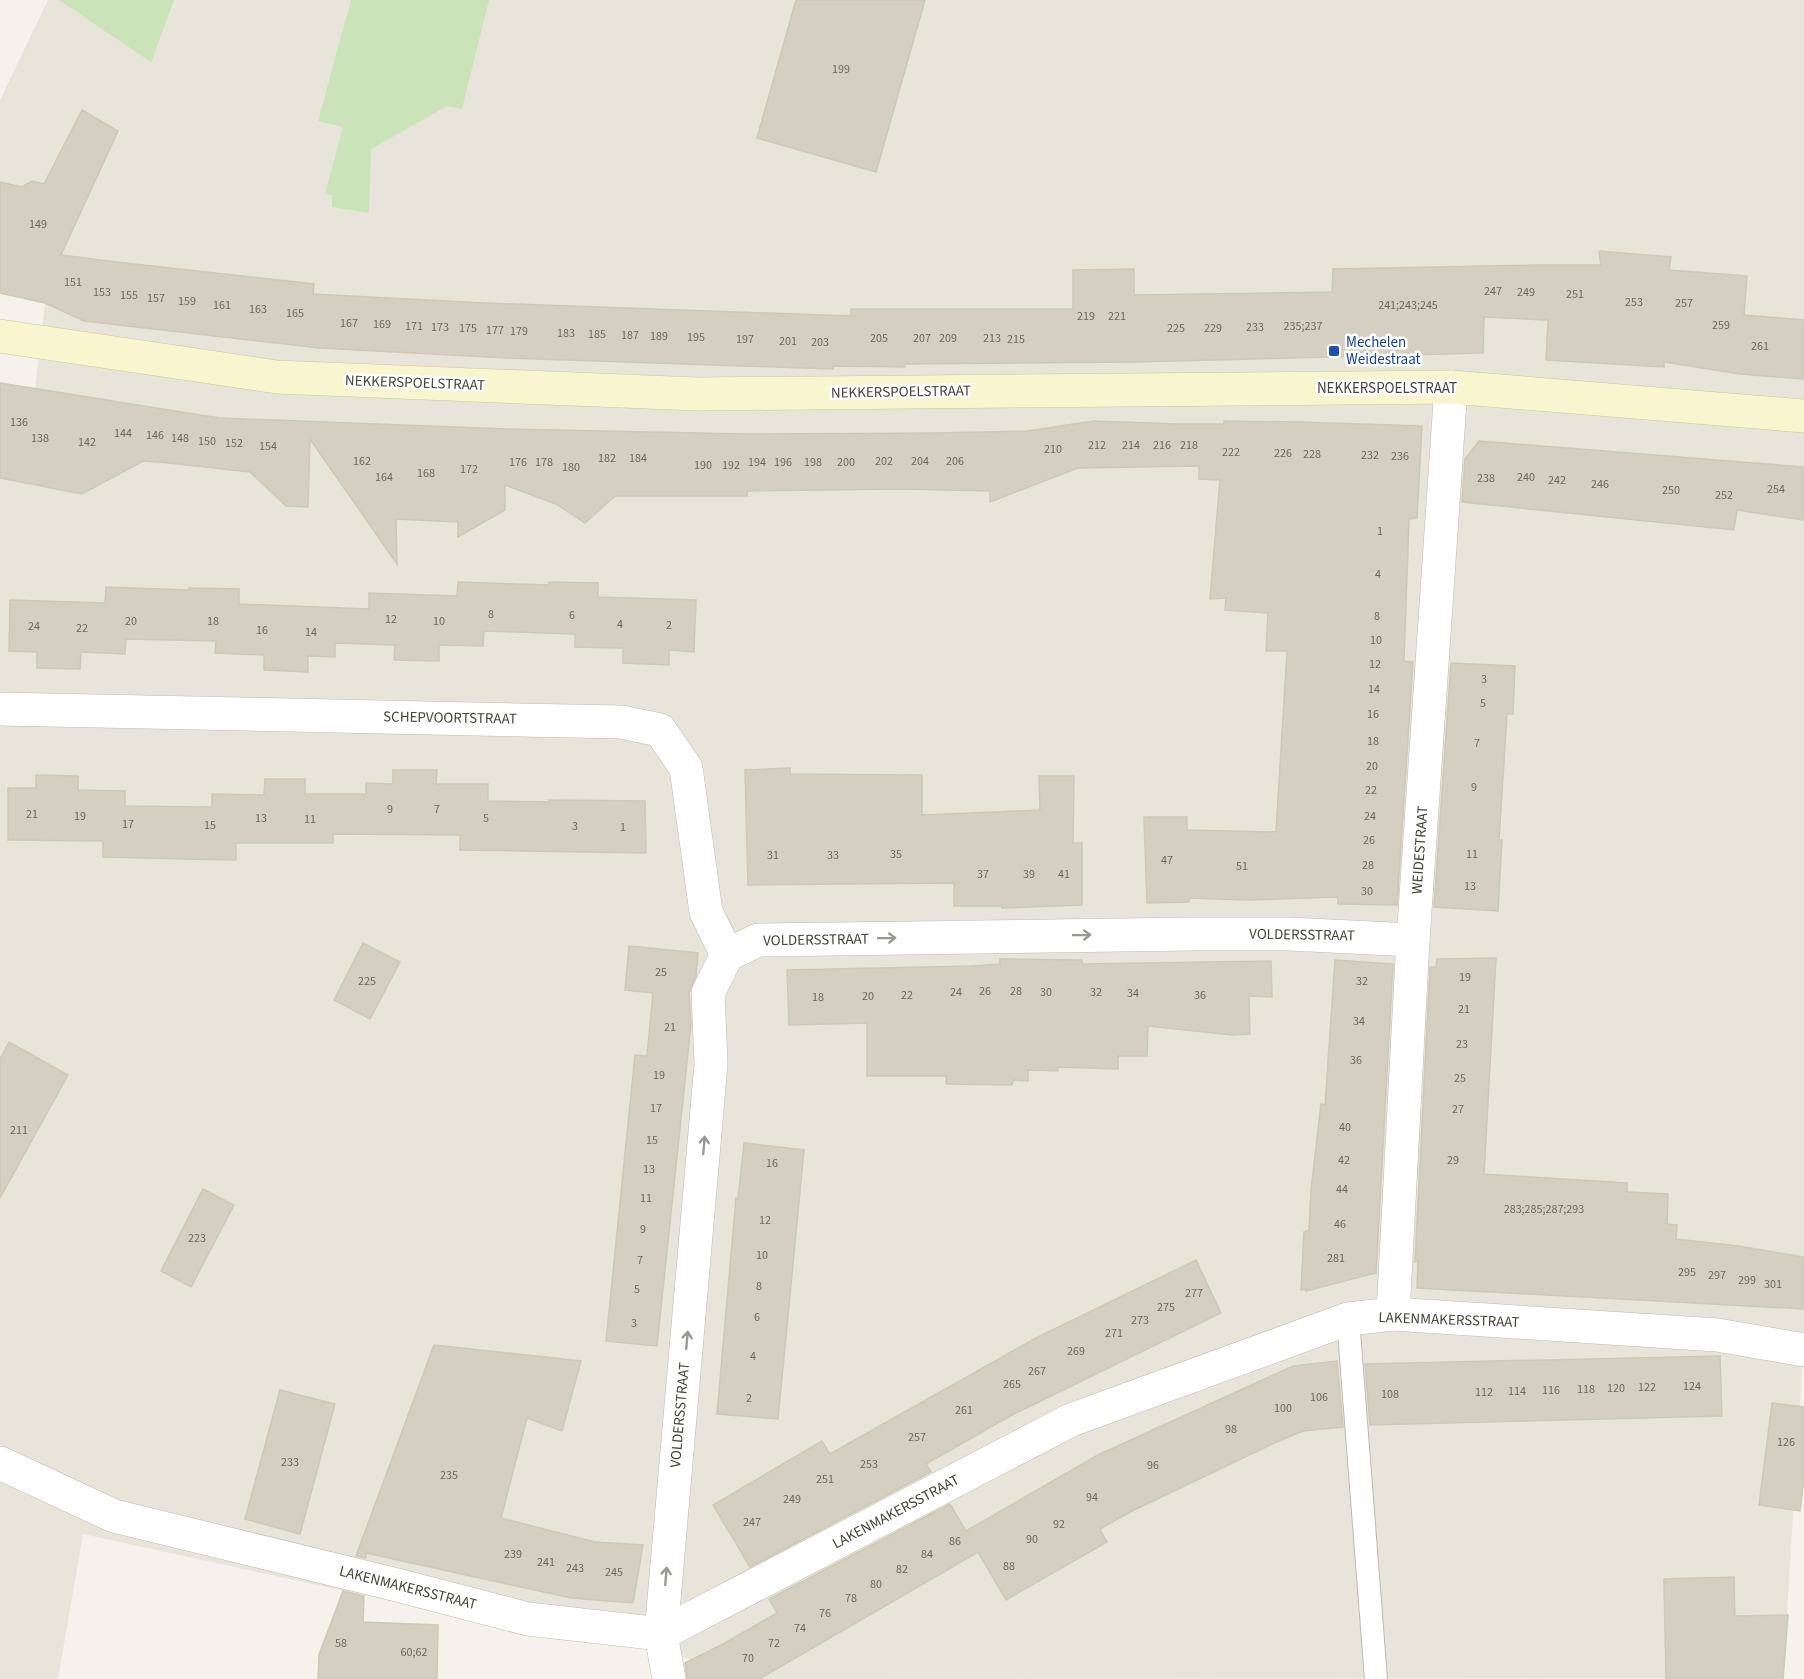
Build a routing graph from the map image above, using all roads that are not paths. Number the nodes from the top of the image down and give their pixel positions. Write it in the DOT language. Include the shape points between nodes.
graph roads {
  1 [pos="0,336"];
  2 [pos="1451,387"];
  3 [pos="1804,416"];
  4 [pos="0,709"];
  5 [pos="1413,940"];
  6 [pos="727,955"];
  7 [pos="1393,1314"];
  8 [pos="1348,1319"];
  9 [pos="1804,1350"];
  10 [pos="0,1463"];
  11 [pos="661,1634"];
  12 [pos="669,1679"];
  13 [pos="1376,1679"];
  1 -- 2 [label="main road, NEKKERSPOELSTRAAT" via="277,377 696,394"];
  2 -- 3 [label="main road, NEKKERSPOELSTRAAT"];
  2 -- 5 [label="street, WEIDESTRAAT"];
  4 -- 6 [label="street, SCHEPVOORTSTRAAT" via="621,722 660,730 686,768 706,912"];
  6 -- 5 [label="street, VOLDERSSTRAAT, one-way" via="758,940 1223,934"];
  5 -- 7 [label="street, WEIDESTRAAT"];
  11 -- 6 [label="street, VOLDERSSTRAAT, one-way" via="711,1064 708,993"];
  7 -- 8 [label="street, LAKENMAKERSSTRAAT"];
  7 -- 9 [label="street, LAKENMAKERSSTRAAT" via="1717,1335"];
  8 -- 11 [label="street, LAKENMAKERSSTRAAT" via="1071,1420"];
  8 -- 13 [label="lane"];
  10 -- 11 [label="street, LAKENMAKERSSTRAAT" via="114,1516 528,1619"];
  11 -- 12 [label="street, VOLDERSSTRAAT"];
}
